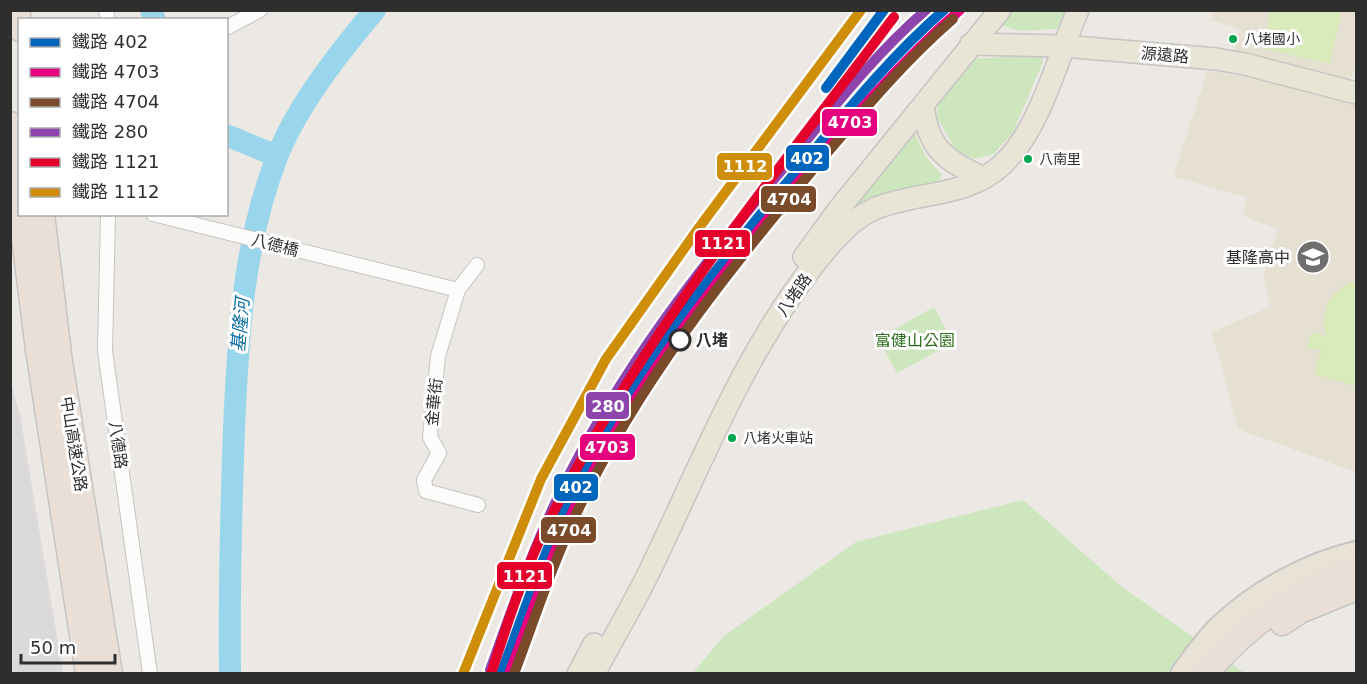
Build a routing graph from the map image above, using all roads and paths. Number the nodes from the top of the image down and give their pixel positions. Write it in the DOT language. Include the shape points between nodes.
graph roads {
  1 [pos="260,10"];
  2 [pos="1078,10"];
  3 [pos="997,13"];
  4 [pos="228,27"];
  5 [pos="970,44"];
  6 [pos="1063,46"];
  7 [pos="1356,93"];
  8 [pos="923,106"];
  9 [pos="10,124"];
  10 [pos="981,177"];
  11 [pos="18,184"];
  12 [pos="21,216"];
  13 [pos="42,216"];
  14 [pos="108,216"];
  15 [pos="161,216"];
  16 [pos="477,265"];
  17 [pos="458,290"];
  18 [pos="736,374"];
  19 [pos="478,506"];
  20 [pos="1356,553"];
  21 [pos="1356,568"];
  22 [pos="1356,588"];
  23 [pos="88,674"];
  24 [pos="110,674"];
  25 [pos="150,674"];
  26 [pos="578,674"];
  27 [pos="594,674"];
  28 [pos="1182,674"];
  29 [pos="1205,674"];
  30 [pos="1228,674"];
  1 -- 4 [label="street"];
  2 -- 6 [label="main road, 八堵路"];
  3 -- 5 [label="main road, 八堵路"];
  5 -- 6 [label="main road, 源遠路"];
  5 -- 8 [label="main road, 八堵路"];
  6 -- 7 [label="main road, 源遠路" via="1216,59"];
  6 -- 10 [label="main road, 八堵路" via="1032,124 1018,148 1000,166"];
  8 -- 10 [label="main road" via="926,127 946,158"];
  8 -- 18 [label="main road, 八堵路" via="839,209 777,296"];
  9 -- 11 [label="highway"];
  10 -- 18 [label="main road, 八堵路" via="959,190 896,202 850,224 789,298"];
  12 -- 23 [label="highway, 中山高速公路"];
  13 -- 24 [label="highway, 中山高速公路" via="60,362"];
  14 -- 25 [label="street, 八德路" via="105,351"];
  15 -- 17 [label="street, 八德橋"];
  16 -- 17 [label="street, 金華街"];
  17 -- 19 [label="street, 金華街" via="438,356 430,437 439,453 424,480 426,491"];
  18 -- 26 [label="main road, 八堵路"];
  18 -- 27 [label="main road, 八堵路" via="651,568"];
  20 -- 28 [label="highway" via="1277,585 1223,624"];
  21 -- 29 [label="highway" via="1285,601 1242,634"];
  22 -- 30 [label="highway" via="1300,611 1276,627"];
}
